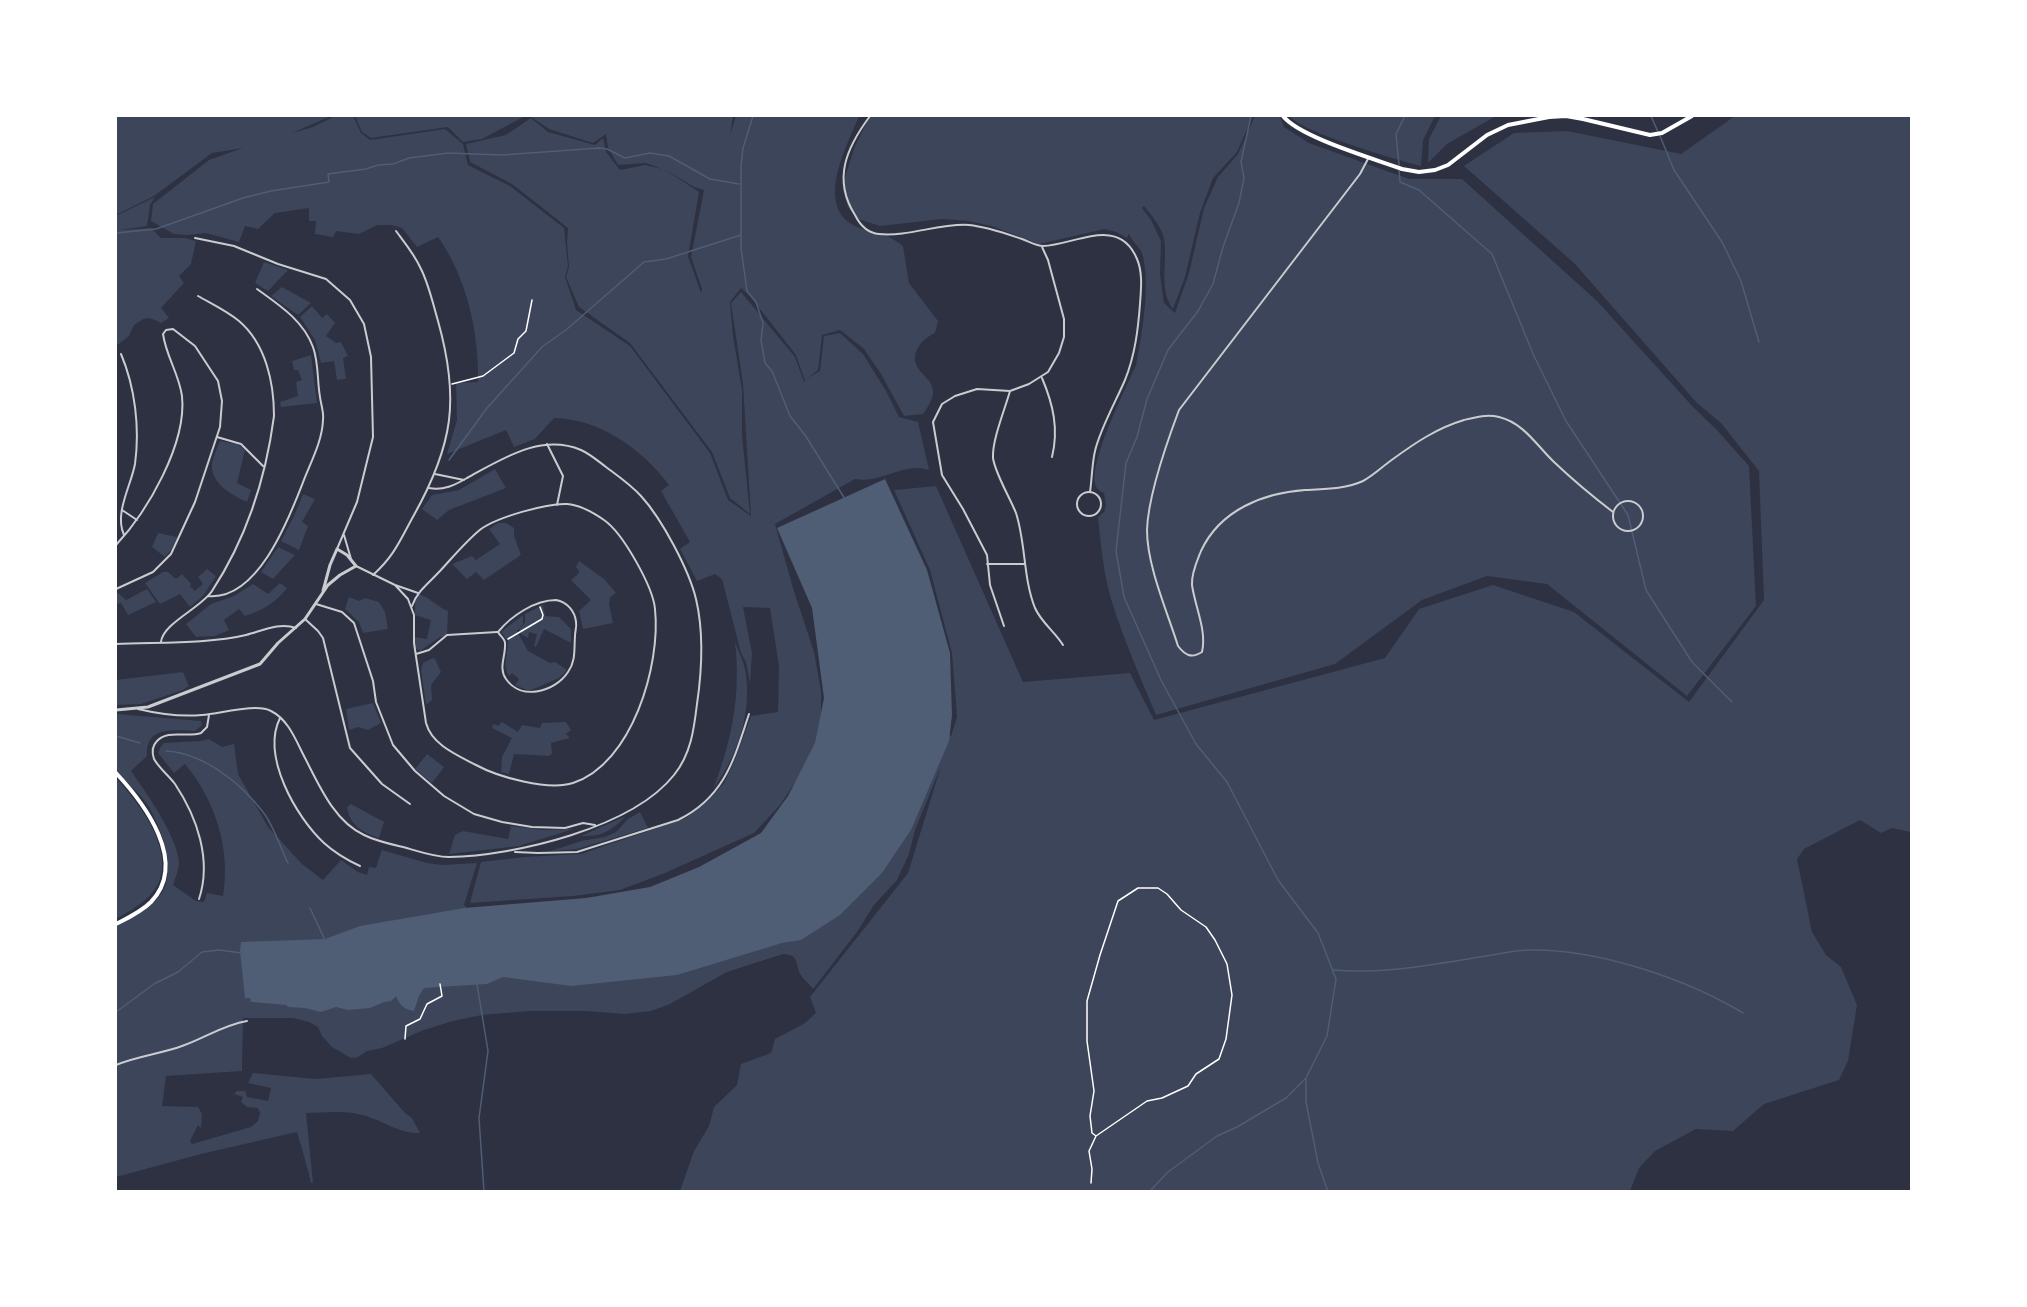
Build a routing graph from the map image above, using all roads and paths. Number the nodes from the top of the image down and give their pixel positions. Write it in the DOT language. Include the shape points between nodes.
graph roads {
  1 [pos="870,116"];
  2 [pos="1283,116"];
  3 [pos="1692,116"];
  4 [pos="1369,157"];
  5 [pos="396,231"];
  6 [pos="195,238"];
  7 [pos="1042,246"];
  8 [pos="257,289"];
  9 [pos="198,296"];
  10 [pos="532,300"];
  11 [pos="121,354"];
  12 [pos="1042,378"];
  13 [pos="451,384"];
  14 [pos="1010,391"];
  15 [pos="217,436"];
  16 [pos="547,444"];
  17 [pos="1052,457"];
  18 [pos="263,466"];
  19 [pos="435,474"];
  20 [pos="464,480"];
  21 [pos="429,488"];
  22 [pos="1090,492"];
  23 [pos="556,505"];
  24 [pos="122,510"];
  25 [pos="1613,512"];
  26 [pos="137,520"];
  27 [pos="344,535"];
  28 [pos="124,536"];
  29 [pos="116,545"];
  30 [pos="337,549"];
  31 [pos="352,561"];
  32 [pos="987,564"];
  33 [pos="1025,564"];
  34 [pos="356,566"];
  35 [pos="373,575"];
  36 [pos="395,585"];
  37 [pos="116,589"];
  38 [pos="323,591"];
  39 [pos="418,593"];
  40 [pos="208,597"];
  41 [pos="316,604"];
  42 [pos="538,604"];
  43 [pos="412,606"];
  44 [pos="305,619"];
  45 [pos="1004,626"];
  46 [pos="296,628"];
  47 [pos="498,632"];
  48 [pos="505,641"];
  49 [pos="161,642"];
  50 [pos="116,644"];
  51 [pos="1063,645"];
  52 [pos="416,654"];
  53 [pos="138,709"];
  54 [pos="116,710"];
  55 [pos="749,714"];
  56 [pos="209,715"];
  57 [pos="280,718"];
  58 [pos="116,773"];
  59 [pos="410,804"];
  60 [pos="595,825"];
  61 [pos="513,851"];
  62 [pos="360,866"];
  63 [pos="199,899"];
  64 [pos="116,924"];
  65 [pos="440,984"];
  66 [pos="247,1021"];
  67 [pos="405,1039"];
  68 [pos="116,1065"];
  69 [pos="1096,1136"];
  70 [pos="1092,1183"];
  1 -- 7 [label="street" via="851,146 842,177 844,196 865,229 893,234 972,226"];
  2 -- 4 [label="main road" via="1306,133"];
  3 -- 4 [label="main road" via="1662,133 1650,135 1566,116 1531,120 1487,135 1448,165 1435,170 1402,169"];
  4 -- 25 [label="street" via="1360,174 1179,410 1152,500 1147,532 1178,646 1190,656 1202,652 1193,573 1202,549 1227,517 1271,495 1364,481 1420,439 1448,425 1487,415 1510,420"];
  5 -- 13 [label="street" via="426,281"];
  6 -- 27 [label="street" via="234,246 326,279 350,300 361,317 371,350 373,432 360,491"];
  7 -- 12 [label="street" via="1064,319 1064,337 1059,353"];
  7 -- 22 [label="street" via="1086,236 1116,237 1132,249 1140,271 1137,340 1126,378 1095,450"];
  8 -- 40 [label="street" via="295,318 310,340 317,363 323,423 294,510 269,556 237,590"];
  9 -- 18 [label="street" via="240,322 266,363 274,416"];
  10 -- 13 [label="path" via="526,331 514,352 483,376"];
  11 -- 24 [label="street" via="131,384 137,434 134,471"];
  12 -- 14 [label="street"];
  12 -- 17 [label="street" via="1052,402"];
  13 -- 19 [label="street" via="449,427"];
  14 -- 32 [label="street" via="977,389 955,396 942,404 933,422 942,475 987,555"];
  14 -- 33 [label="street" via="993,455 1020,529"];
  15 -- 18 [label="street" via="243,445"];
  15 -- 26 [label="street" via="222,407 218,381 189,340 173,329 166,330 166,347 181,390 182,415 160,483"];
  15 -- 37 [label="street" via="195,502 171,554 153,572"];
  16 -- 20 [label="street" via="515,454"];
  16 -- 23 [label="street" via="563,476"];
  16 -- 60 [label="street" via="589,454 641,496 684,566 699,618 700,681 686,757 660,789"];
  18 -- 40 [label="street" via="244,532"];
  19 -- 20 [label="street"];
  19 -- 21 [label="street"];
  20 -- 21 [label="street" via="452,486"];
  21 -- 35 [label="street" via="394,553"];
  22 -- 22 [label="street" via="1082,494 1077,504 1087,516 1100,508 1100,499"];
  23 -- 39 [label="street" via="507,517 484,528"];
  23 -- 52 [label="street" via="578,507 613,527 633,557 654,603 654,645 645,689 631,726 609,759 582,779 555,785 507,777 476,765 441,745 430,733"];
  24 -- 26 [label="street"];
  24 -- 28 [label="street" via="120,524"];
  25 -- 25 [label="street" via="1614,522 1626,531 1636,528 1642,520 1640,506 1631,501 1618,504"];
  26 -- 28 [label="street"];
  27 -- 30 [label="street"];
  27 -- 31 [label="street"];
  28 -- 29 [label="street"];
  30 -- 31 [label="street"];
  30 -- 38 [label="street"];
  31 -- 34 [label="street"];
  32 -- 33 [label="street"];
  32 -- 45 [label="street"];
  33 -- 51 [label="street" via="1036,610"];
  34 -- 35 [label="street"];
  34 -- 38 [label="street"];
  35 -- 36 [label="street"];
  36 -- 39 [label="street"];
  36 -- 43 [label="street"];
  38 -- 41 [label="street"];
  39 -- 43 [label="street"];
  40 -- 49 [label="street" via="167,629"];
  41 -- 44 [label="street"];
  41 -- 60 [label="street" via="342,612 354,623 376,702 393,745 444,796 474,814 502,822 532,827"];
  42 -- 47 [label="street" via="514,617"];
  42 -- 48 [label="path" via="542,619"];
  42 -- 48 [label="street" via="562,601 576,619 574,656 567,674 536,692 519,690 502,672"];
  43 -- 52 [label="street"];
  44 -- 46 [label="street"];
  44 -- 59 [label="street" via="323,638 350,748 382,784"];
  46 -- 49 [label="street" via="281,625 233,637"];
  46 -- 53 [label="street" via="255,666"];
  47 -- 48 [label="street"];
  47 -- 52 [label="street" via="447,635 429,650"];
  49 -- 50 [label="street"];
  53 -- 54 [label="street"];
  53 -- 56 [label="street"];
  55 -- 61 [label="street" via="721,784 688,815 577,852"];
  56 -- 57 [label="street" via="263,708"];
  56 -- 63 [label="street" via="201,733 164,736 153,750 158,764 182,795 200,838 204,865"];
  57 -- 61 [label="street" via="290,727 335,810 357,831 438,856"];
  57 -- 62 [label="street" via="274,754 291,797 319,838"];
  58 -- 64 [label="main road" via="152,819 165,870 152,901"];
  60 -- 61 [label="street"];
  65 -- 67 [label="path" via="442,996 427,1004 418,1021 406,1026"];
  66 -- 68 [label="street" via="230,1024 180,1047"];
  69 -- 69 [label="path" via="1147,1101 1188,1086 1196,1074 1219,1059 1226,1039 1232,995 1227,964 1206,927 1158,888 1138,888 1118,902 1087,1001 1087,1041 1094,1091 1090,1116"];
  69 -- 70 [label="path" via="1089,1151"];
}
